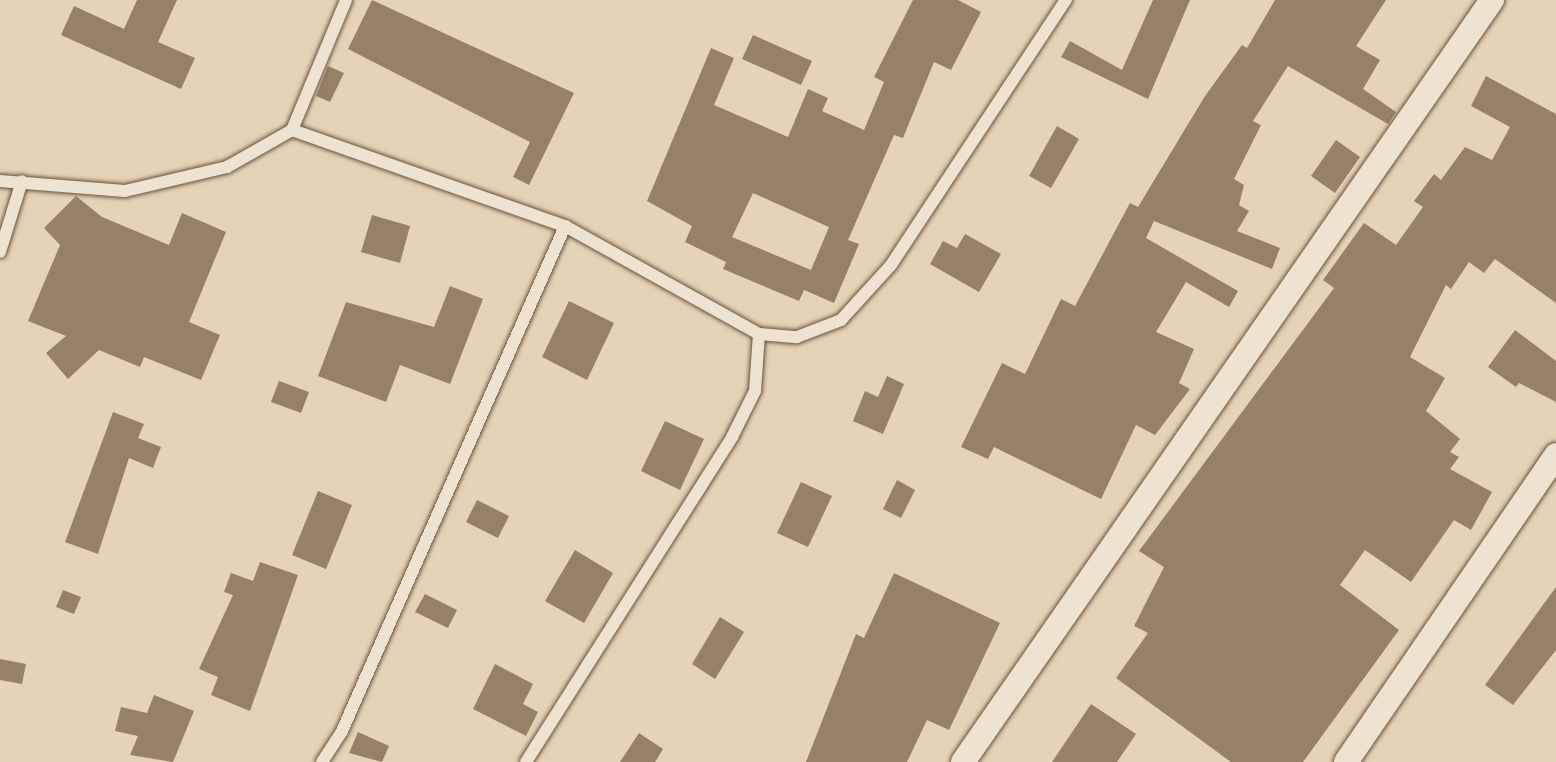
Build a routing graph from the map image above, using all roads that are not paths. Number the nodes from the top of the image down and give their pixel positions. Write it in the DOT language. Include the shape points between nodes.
graph roads {
  1 [pos="346,0"];
  2 [pos="1066,0"];
  3 [pos="1492,0"];
  4 [pos="292,130"];
  5 [pos="0,181"];
  6 [pos="22,181"];
  7 [pos="565,226"];
  8 [pos="0,252"];
  9 [pos="759,334"];
  10 [pos="1556,455"];
  11 [pos="322,762"];
  12 [pos="526,762"];
  13 [pos="963,762"];
  14 [pos="1346,762"];
  1 -- 4 [label="lane"];
  2 -- 9 [label="lane" via="891,265 841,320 797,337"];
  3 -- 13 [label="street"];
  4 -- 6 [label="lane" via="227,167 125,191"];
  4 -- 7 [label="lane"];
  5 -- 6 [label="lane"];
  6 -- 8 [label="lane"];
  7 -- 9 [label="lane"];
  7 -- 11 [label="lane" via="342,731"];
  9 -- 12 [label="lane" via="755,391 732,437"];
  10 -- 14 [label="street"];
}
